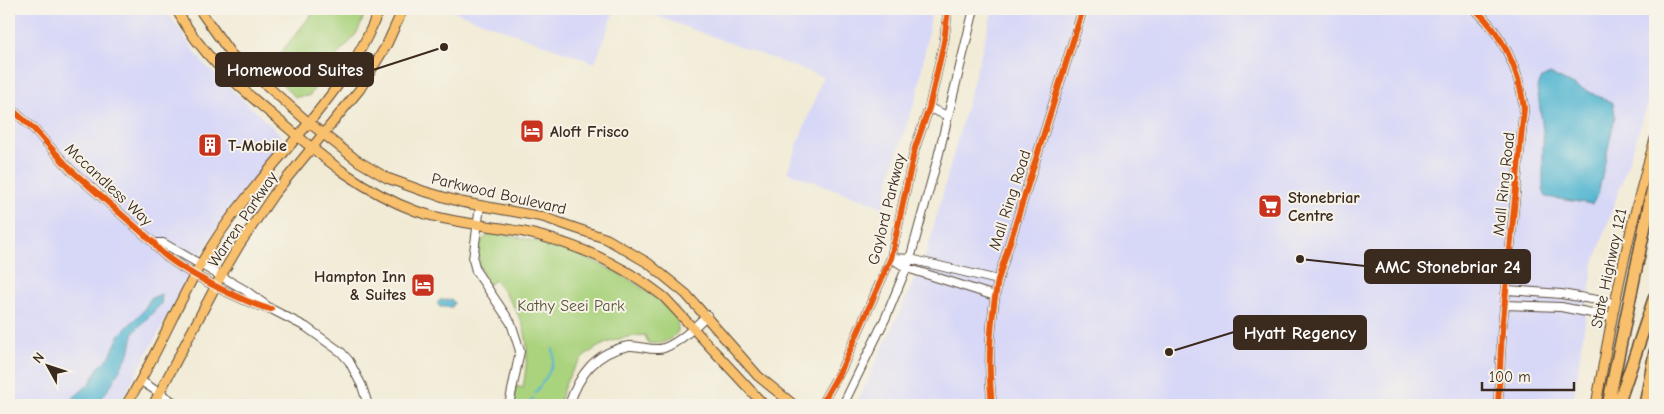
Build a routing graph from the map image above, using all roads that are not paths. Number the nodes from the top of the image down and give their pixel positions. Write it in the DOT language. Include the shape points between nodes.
graph roads {
  1 [pos="176,9"];
  2 [pos="199,9"];
  3 [pos="379,9"];
  4 [pos="403,9"];
  5 [pos="948,9"];
  6 [pos="974,9"];
  7 [pos="1083,9"];
  8 [pos="1475,9"];
  9 [pos="9,107"];
  10 [pos="929,108"];
  11 [pos="948,116"];
  12 [pos="308,122"];
  13 [pos="323,134"];
  14 [pos="297,136"];
  15 [pos="1655,139"];
  16 [pos="312,148"];
  17 [pos="1655,177"];
  18 [pos="480,206"];
  19 [pos="477,224"];
  20 [pos="154,243"];
  21 [pos="891,258"];
  22 [pos="910,259"];
  23 [pos="200,265"];
  24 [pos="907,268"];
  25 [pos="195,276"];
  26 [pos="221,276"];
  27 [pos="998,280"];
  28 [pos="216,286"];
  29 [pos="1507,290"];
  30 [pos="995,296"];
  31 [pos="1655,296"];
  32 [pos="1615,303"];
  33 [pos="1505,304"];
  34 [pos="271,309"];
  35 [pos="707,315"];
  36 [pos="1612,317"];
  37 [pos="693,328"];
  38 [pos="1655,352"];
  39 [pos="141,382"];
  40 [pos="160,394"];
  41 [pos="126,405"];
  42 [pos="153,405"];
  43 [pos="178,405"];
  44 [pos="368,405"];
  45 [pos="509,405"];
  46 [pos="570,405"];
  47 [pos="764,405"];
  48 [pos="794,405"];
  49 [pos="821,405"];
  50 [pos="843,405"];
  51 [pos="992,405"];
  52 [pos="1498,405"];
  53 [pos="1596,405"];
  54 [pos="1608,405"];
  55 [pos="1618,405"];
  56 [pos="1645,405"];
  1 -- 14 [label="main road, Parkwood Boulevard" via="208,58"];
  2 -- 12 [label="main road, Parkwood Boulevard" via="232,54"];
  3 -- 12 [label="main road, Warren Parkway" via="348,69"];
  4 -- 13 [label="main road, Warren Parkway" via="360,89"];
  5 -- 10 [label="street, Gaylord Parkway"];
  6 -- 11 [label="street, Gaylord Parkway"];
  7 -- 27 [label="street, Mall Ring Road"];
  8 -- 29 [label="street, Mall Ring Road" via="1506,48 1522,92 1524,108"];
  9 -- 20 [label="street, Mccandless Way" via="71,170"];
  10 -- 11 [label="street"];
  10 -- 21 [label="street, Gaylord Parkway" via="915,148"];
  11 -- 22 [label="street, Gaylord Parkway"];
  12 -- 13 [label="main road, Parkwood Boulevard"];
  12 -- 14 [label="main road, Warren Parkway"];
  13 -- 16 [label="main road, Warren Parkway"];
  13 -- 18 [label="main road, Parkwood Boulevard" via="358,162 387,178"];
  14 -- 16 [label="main road, Parkwood Boulevard"];
  14 -- 23 [label="main road, Warren Parkway" via="231,217"];
  15 -- 32 [label="main road, State Highway 121"];
  16 -- 19 [label="main road, Parkwood Boulevard" via="355,182 417,211"];
  16 -- 26 [label="main road, Warren Parkway" via="274,194"];
  17 -- 54 [label="highway"];
  18 -- 19 [label="street"];
  18 -- 35 [label="main road, Parkwood Boulevard" via="543,217 607,239 648,262"];
  19 -- 37 [label="main road, Parkwood Boulevard" via="546,238 607,260 658,292"];
  19 -- 45 [label="street" via="473,259 476,271 511,323 520,351"];
  20 -- 23 [label="street, Mccandless Way" via="162,243"];
  20 -- 25 [label="street, Mccandless Way" via="157,250"];
  21 -- 22 [label="street"];
  21 -- 24 [label="street"];
  21 -- 49 [label="street, Gaylord Parkway" via="842,368"];
  22 -- 24 [label="street, Gaylord Parkway"];
  22 -- 27 [label="street"];
  23 -- 25 [label="main road, Warren Parkway"];
  23 -- 26 [label="street, Mccandless Way"];
  24 -- 30 [label="street"];
  24 -- 50 [label="street, Gaylord Parkway"];
  25 -- 28 [label="street, Mccandless Way"];
  25 -- 39 [label="main road, Warren Parkway"];
  26 -- 28 [label="main road, Warren Parkway"];
  26 -- 34 [label="street, Mccandless Way"];
  27 -- 30 [label="street, Mall Ring Road"];
  28 -- 34 [label="street, Mccandless Way" via="259,308"];
  28 -- 40 [label="main road, Warren Parkway"];
  29 -- 32 [label="street"];
  29 -- 33 [label="street, Mall Ring Road"];
  30 -- 51 [label="street, Mall Ring Road" via="988,357"];
  31 -- 55 [label="highway"];
  32 -- 36 [label="main road, State Highway 121"];
  33 -- 36 [label="street" via="1561,307"];
  33 -- 52 [label="street, Mall Ring Road"];
  34 -- 44 [label="street" via="306,327 341,352 362,386"];
  35 -- 37 [label="street"];
  35 -- 48 [label="main road, Parkwood Boulevard" via="758,376"];
  36 -- 53 [label="main road, State Highway 121"];
  37 -- 46 [label="street" via="663,348 630,346 609,353 585,370"];
  37 -- 47 [label="main road, Parkwood Boulevard"];
  38 -- 56 [label="highway"];
  39 -- 40 [label="street"];
  39 -- 41 [label="main road, Warren Parkway"];
  40 -- 42 [label="main road, Warren Parkway"];
  40 -- 43 [label="street"];
}
